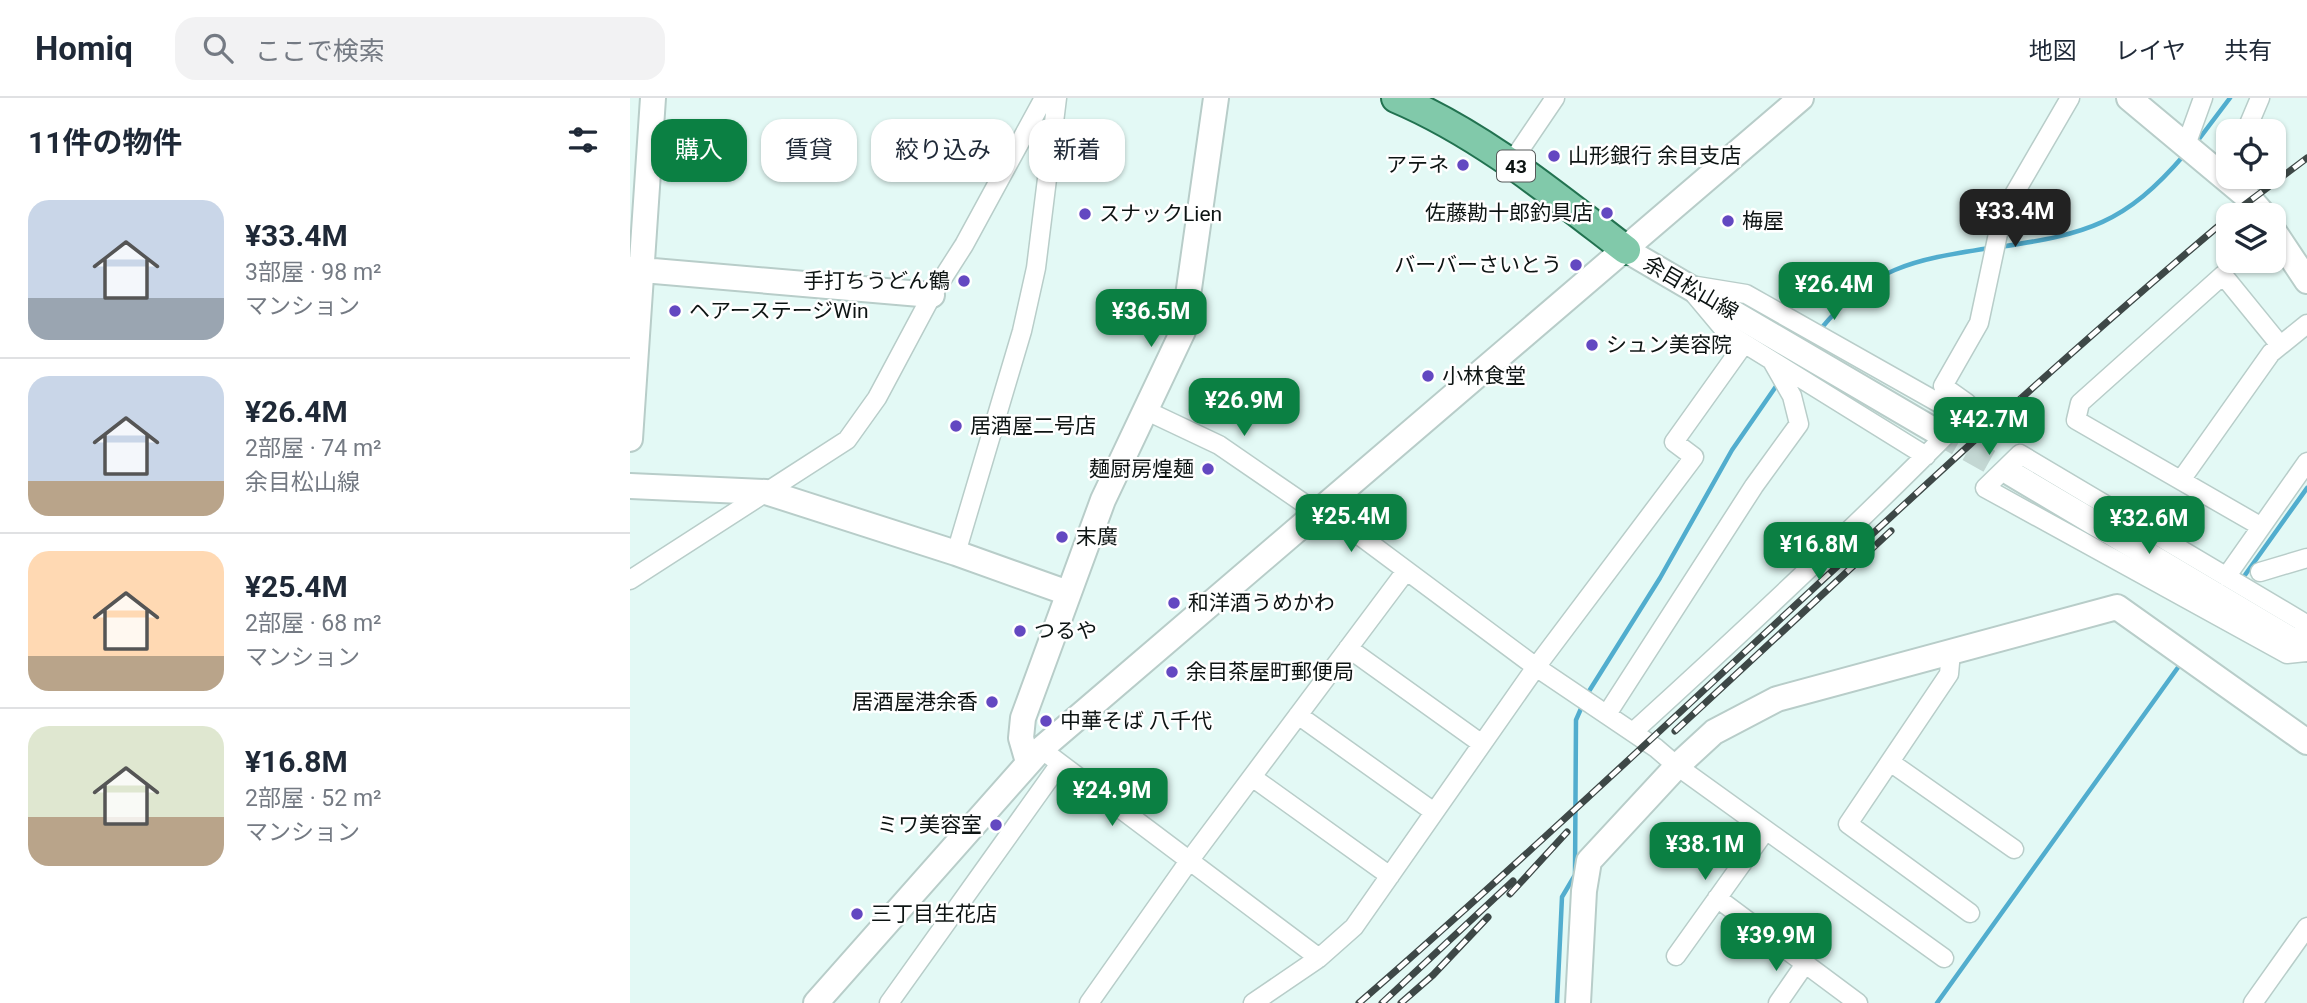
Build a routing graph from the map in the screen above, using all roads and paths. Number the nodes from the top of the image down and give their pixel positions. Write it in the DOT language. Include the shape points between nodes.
graph roads {
  1 [pos="653,98"];
  2 [pos="1044,98"];
  3 [pos="1057,98"];
  4 [pos="1216,98"];
  5 [pos="1396,98"];
  6 [pos="1555,98"];
  7 [pos="1801,98"];
  8 [pos="2070,98"];
  9 [pos="2129,98"];
  10 [pos="2203,98"];
  11 [pos="2260,98"];
  12 [pos="2251,119"];
  13 [pos="2186,145"];
  14 [pos="2216,162"];
  15 [pos="1511,163"];
  16 [pos="2243,189"];
  17 [pos="2254,203"];
  18 [pos="1626,250"];
  19 [pos="2286,250"];
  20 [pos="636,269"];
  21 [pos="2307,281"];
  22 [pos="1686,285"];
  23 [pos="932,295"];
  24 [pos="2307,324"];
  25 [pos="1744,344"];
  26 [pos="2280,345"];
  27 [pos="1772,361"];
  28 [pos="1145,410"];
  29 [pos="1962,416"];
  30 [pos="1937,432"];
  31 [pos="630,439"];
  32 [pos="1926,456"];
  33 [pos="2307,462"];
  34 [pos="2012,474"];
  35 [pos="2181,480"];
  36 [pos="630,485"];
  37 [pos="766,492"];
  38 [pos="1318,509"];
  39 [pos="2260,526"];
  40 [pos="956,552"];
  41 [pos="2307,558"];
  42 [pos="1406,571"];
  43 [pos="2260,572"];
  44 [pos="2226,577"];
  45 [pos="630,580"];
  46 [pos="1068,593"];
  47 [pos="2307,639"];
  48 [pos="1348,648"];
  49 [pos="2307,650"];
  50 [pos="1951,652"];
  51 [pos="1536,667"];
  52 [pos="1607,714"];
  53 [pos="1298,715"];
  54 [pos="1633,732"];
  55 [pos="2307,742"];
  56 [pos="1482,744"];
  57 [pos="1043,759"];
  58 [pos="1890,762"];
  59 [pos="1677,766"];
  60 [pos="1252,778"];
  61 [pos="1434,812"];
  62 [pos="1766,830"];
  63 [pos="2014,849"];
  64 [pos="1189,861"];
  65 [pos="1390,876"];
  66 [pos="1717,898"];
  67 [pos="1970,913"];
  68 [pos="2307,927"];
  69 [pos="1676,956"];
  70 [pos="1319,958"];
  71 [pos="1944,958"];
  72 [pos="1805,964"];
  73 [pos="816,1003"];
  74 [pos="889,1003"];
  75 [pos="1089,1003"];
  76 [pos="1253,1003"];
  77 [pos="1578,1003"];
  78 [pos="1778,1003"];
  79 [pos="1858,1003"];
  80 [pos="2253,1003"];
  1 -- 20 [label="street"];
  2 -- 23 [label="street"];
  3 -- 40 [label="street" via="1022,331"];
  4 -- 28 [label="street" via="1183,331"];
  5 -- 15 [label="main road, 43"];
  6 -- 15 [label="street"];
  7 -- 18 [label="street"];
  8 -- 29 [label="street" via="2002,215 1979,323 1943,386 1968,403"];
  9 -- 13 [label="street"];
  10 -- 13 [label="street"];
  11 -- 12 [label="street"];
  13 -- 14 [label="street"];
  15 -- 18 [label="main road, 43"];
  16 -- 17 [label="street"];
  18 -- 22 [label="street, 余目松山線"];
  18 -- 38 [label="street"];
  19 -- 21 [label="street"];
  20 -- 23 [label="street"];
  20 -- 31 [label="street"];
  22 -- 25 [label="street" via="1726,332"];
  22 -- 29 [label="street" via="1746,294"];
  22 -- 30 [label="street, 余目松山線"];
  23 -- 37 [label="street" via="877,398 847,440"];
  24 -- 26 [label="street"];
  25 -- 27 [label="street"];
  25 -- 51 [label="street" via="1674,442 1694,457"];
  26 -- 35 [label="street"];
  26 -- 35 [label="street" via="2223,275 2080,403 2076,420"];
  27 -- 32 [label="street"];
  27 -- 52 [label="street" via="1792,397 1799,424"];
  28 -- 38 [label="street" via="1219,445"];
  28 -- 46 [label="street" via="1103,500"];
  29 -- 32 [label="street"];
  32 -- 54 [label="street"];
  33 -- 39 [label="street"];
  34 -- 49 [label="street"];
  35 -- 39 [label="street"];
  36 -- 37 [label="street"];
  37 -- 40 [label="street"];
  37 -- 45 [label="street"];
  38 -- 42 [label="street"];
  38 -- 57 [label="street"];
  39 -- 44 [label="street"];
  40 -- 46 [label="street"];
  41 -- 43 [label="street"];
  42 -- 48 [label="street"];
  42 -- 51 [label="street"];
  44 -- 47 [label="street" via="2301,621"];
  44 -- 49 [label="street" via="2020,454 1985,488 2287,654"];
  46 -- 57 [label="street" via="1023,718 1021,738"];
  48 -- 53 [label="street"];
  48 -- 56 [label="street"];
  50 -- 55 [label="street" via="2117,607"];
  50 -- 58 [label="street" via="1949,674"];
  50 -- 59 [label="street" via="1777,699 1714,732"];
  51 -- 52 [label="street"];
  51 -- 56 [label="street"];
  52 -- 54 [label="street"];
  53 -- 60 [label="street"];
  53 -- 61 [label="street"];
  54 -- 59 [label="street"];
  56 -- 61 [label="street"];
  57 -- 64 [label="street"];
  57 -- 73 [label="street"];
  57 -- 74 [label="street"];
  58 -- 63 [label="street"];
  58 -- 67 [label="street" via="1848,824"];
  59 -- 62 [label="street"];
  59 -- 77 [label="street" via="1588,861"];
  60 -- 64 [label="street"];
  60 -- 65 [label="street"];
  61 -- 65 [label="street"];
  62 -- 66 [label="street"];
  62 -- 71 [label="street"];
  64 -- 70 [label="street"];
  64 -- 75 [label="street"];
  65 -- 70 [label="street" via="1354,928"];
  66 -- 69 [label="street"];
  66 -- 72 [label="street"];
  68 -- 80 [label="street"];
  70 -- 76 [label="street"];
  72 -- 78 [label="street"];
  72 -- 79 [label="street"];
}
